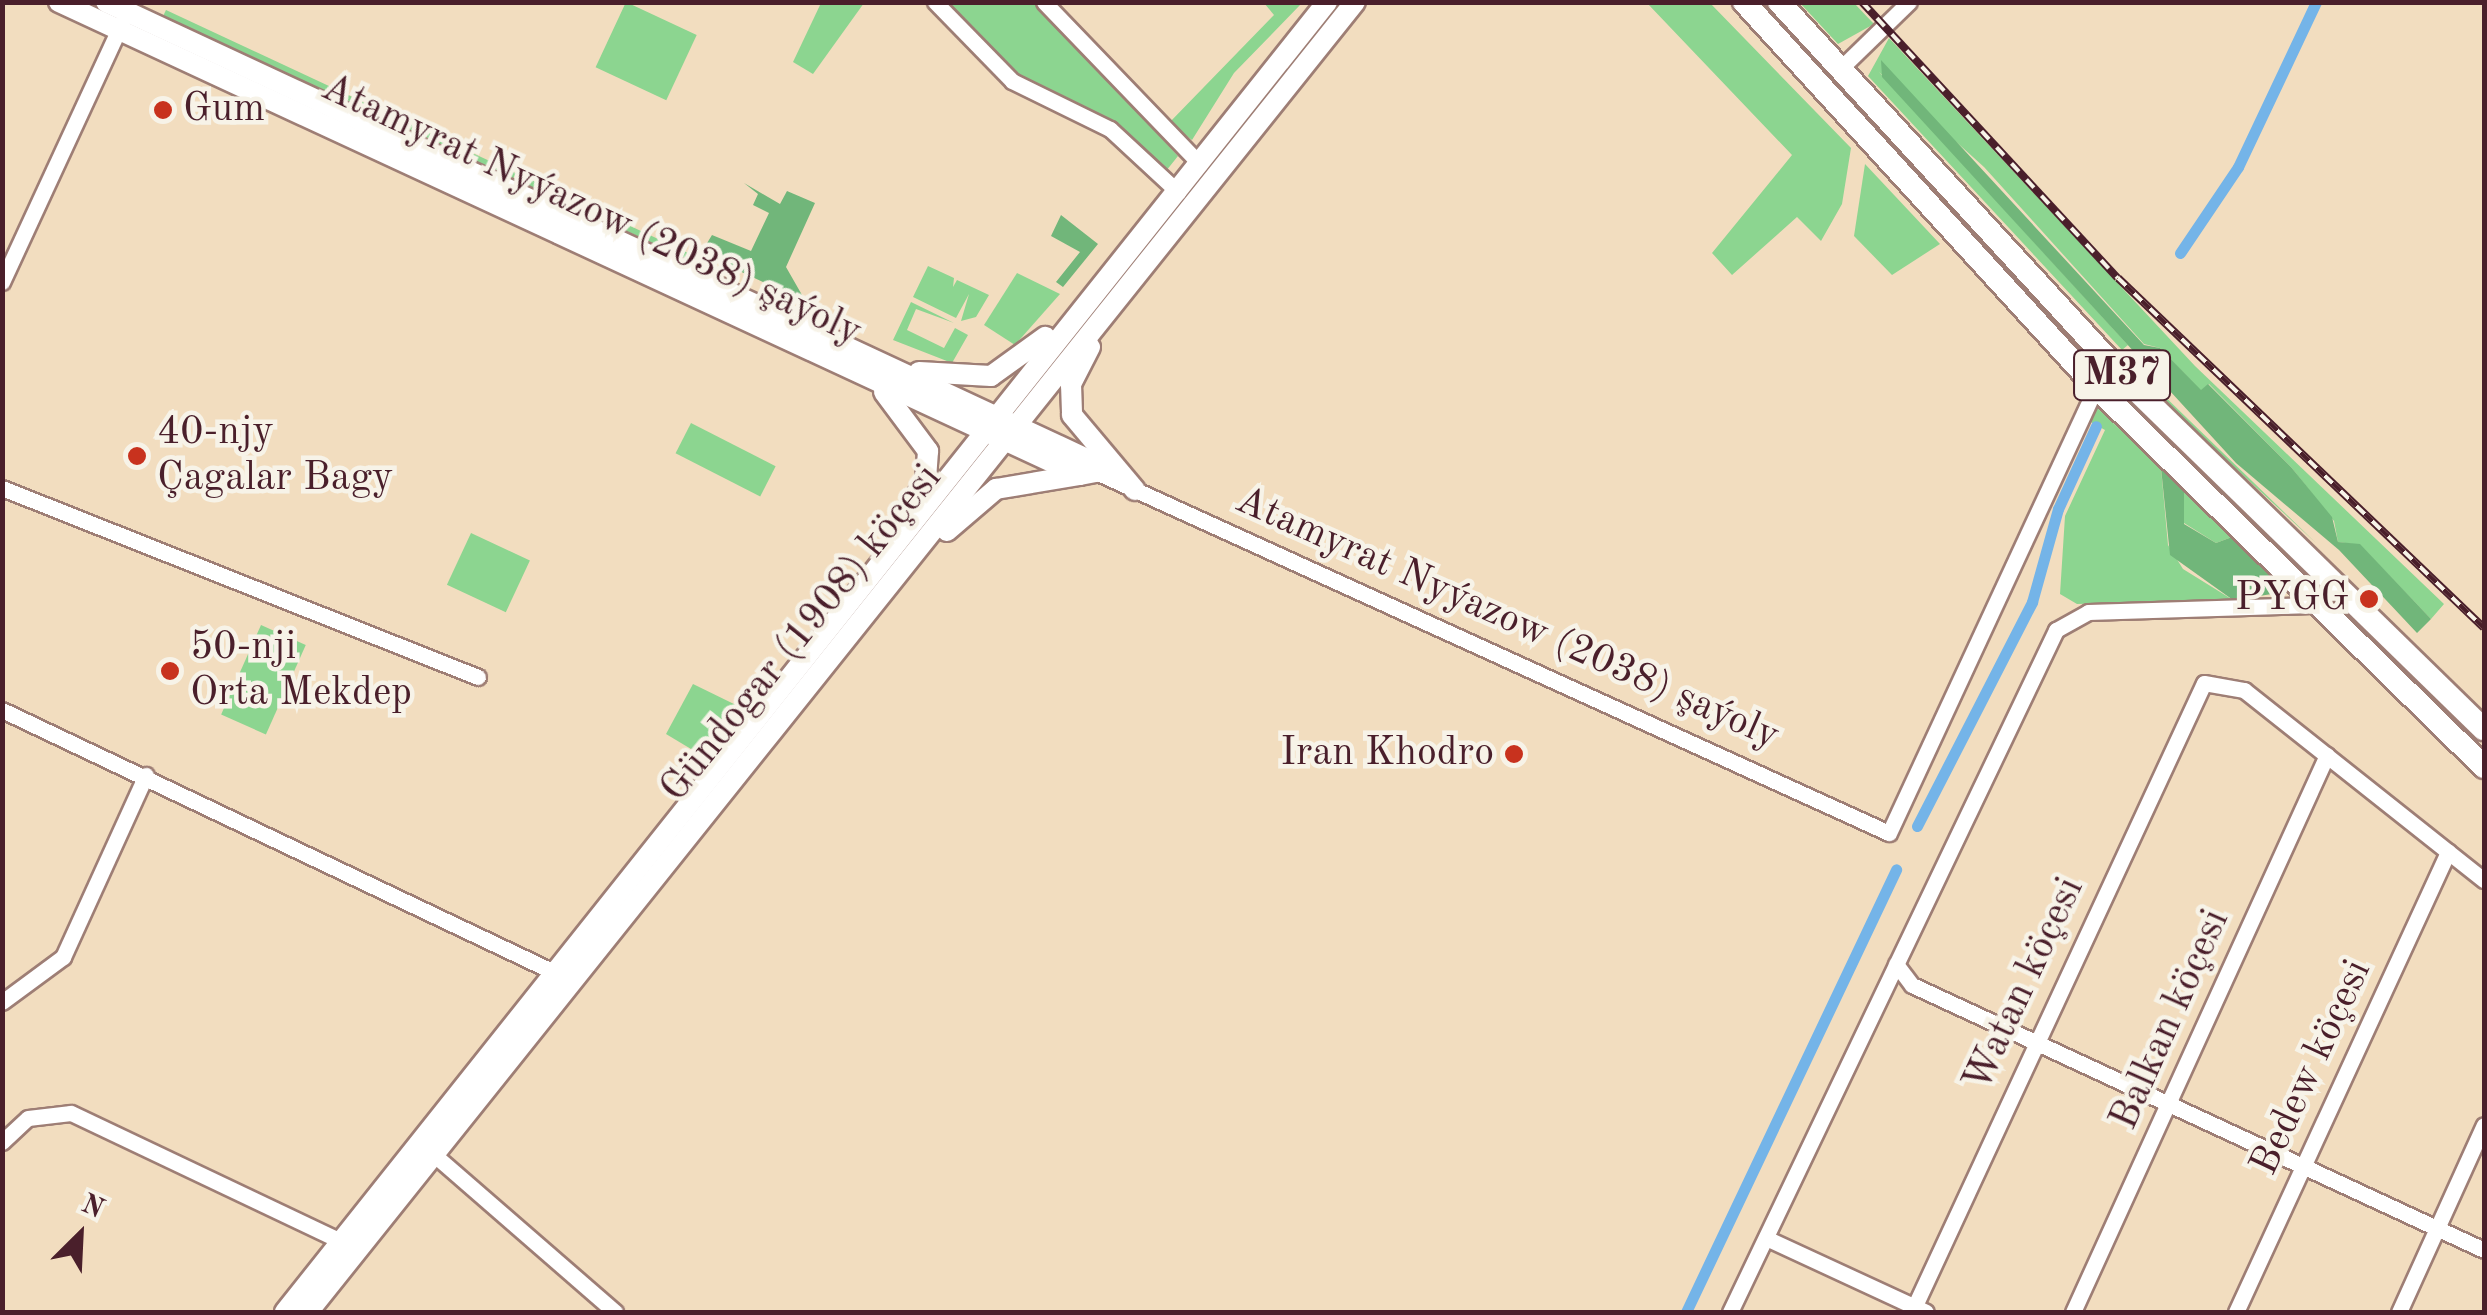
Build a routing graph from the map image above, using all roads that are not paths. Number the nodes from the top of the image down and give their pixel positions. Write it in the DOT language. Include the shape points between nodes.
graph roads {
  1 [pos="59,2"];
  2 [pos="106,2"];
  3 [pos="935,2"];
  4 [pos="1044,2"];
  5 [pos="1327,2"];
  6 [pos="1354,2"];
  7 [pos="1744,2"];
  8 [pos="1778,2"];
  9 [pos="1909,2"];
  10 [pos="125,15"];
  11 [pos="1840,69"];
  12 [pos="1207,171"];
  13 [pos="1178,192"];
  14 [pos="2,282"];
  15 [pos="1087,319"];
  16 [pos="872,369"];
  17 [pos="2096,387"];
  18 [pos="1000,428"];
  19 [pos="1088,474"];
  20 [pos="2,488"];
  21 [pos="1135,490"];
  22 [pos="895,561"];
  23 [pos="2313,605"];
  24 [pos="2382,628"];
  25 [pos="2361,650"];
  26 [pos="478,676"];
  27 [pos="2436,682"];
  28 [pos="2417,705"];
  29 [pos="2,710"];
  30 [pos="2484,729"];
  31 [pos="2327,755"];
  32 [pos="2484,768"];
  33 [pos="146,774"];
  34 [pos="2448,852"];
  35 [pos="2484,880"];
  36 [pos="1896,964"];
  37 [pos="562,977"];
  38 [pos="2,1002"];
  39 [pos="2033,1044"];
  40 [pos="2168,1106"];
  41 [pos="2484,1125"];
  42 [pos="2,1142"];
  43 [pos="431,1152"];
  44 [pos="2302,1165"];
  45 [pos="2438,1228"];
  46 [pos="1766,1238"];
  47 [pos="349,1245"];
  48 [pos="2484,1250"];
  49 [pos="1918,1311"];
  50 [pos="285,1312"];
  51 [pos="308,1312"];
  52 [pos="615,1312"];
  53 [pos="1730,1312"];
  54 [pos="2073,1312"];
  55 [pos="2236,1312"];
  56 [pos="2399,1312"];
  1 -- 10 [label="main road, Atamyrat Nyýazow (2038) şaýoly"];
  2 -- 10 [label="main road, Atamyrat Nyýazow (2038) şaýoly"];
  3 -- 13 [label="street" via="1012,81 1110,129"];
  4 -- 12 [label="street"];
  5 -- 12 [label="main road, Gündogar (1908) köçesi"];
  6 -- 12 [label="main road, Gündogar (1908) köçesi"];
  7 -- 17 [label="highway, M37"];
  8 -- 11 [label="highway, M37"];
  9 -- 11 [label="street"];
  10 -- 14 [label="street"];
  10 -- 16 [label="main road, Atamyrat Nyýazow (2038) şaýoly"];
  11 -- 24 [label="highway, M37" via="2135,389"];
  12 -- 13 [label="main road, Gündogar (1908) köçesi"];
  12 -- 15 [label="main road, Gündogar (1908) köçesi"];
  13 -- 15 [label="main road, Gündogar (1908) köçesi"];
  15 -- 16 [label="main road" via="985,378"];
  15 -- 18 [label="main road, Gündogar (1908) köçesi"];
  15 -- 21 [label="main road" via="1071,384 1072,412 1082,437"];
  16 -- 18 [label="main road, Atamyrat Nyýazow (2038) şaýoly"];
  16 -- 22 [label="main road" via="916,424 929,458"];
  17 -- 21 [label="street, Atamyrat Nyýazow (2038) şaýoly" via="1888,833"];
  17 -- 23 [label="highway, M37"];
  18 -- 19 [label="main road, Atamyrat Nyýazow (2038) şaýoly"];
  18 -- 22 [label="main road, Gündogar (1908) köçesi"];
  19 -- 21 [label="street, Atamyrat Nyýazow (2038) şaýoly"];
  19 -- 22 [label="main road" via="996,489 933,550"];
  20 -- 26 [label="street"];
  22 -- 37 [label="main road, Gündogar (1908) köçesi"];
  23 -- 25 [label="highway, M37"];
  23 -- 36 [label="street" via="2088,612 2063,624"];
  24 -- 25 [label="highway" via="2373,648"];
  24 -- 27 [label="highway, M37"];
  25 -- 28 [label="highway, M37"];
  27 -- 28 [label="highway"];
  27 -- 30 [label="highway, M37"];
  28 -- 32 [label="highway, M37"];
  29 -- 33 [label="street"];
  31 -- 34 [label="street"];
  31 -- 39 [label="street, Watan köçesi" via="2234,685 2213,679 2201,687"];
  31 -- 40 [label="street, Balkan köçesi"];
  33 -- 37 [label="street"];
  33 -- 38 [label="street" via="64,957"];
  34 -- 35 [label="street"];
  34 -- 44 [label="street, Bedew köçesi"];
  36 -- 39 [label="street" via="1912,985"];
  36 -- 46 [label="street"];
  37 -- 43 [label="main road, Gündogar (1908) köçesi"];
  37 -- 47 [label="main road, Gündogar (1908) köçesi"];
  39 -- 40 [label="street"];
  39 -- 49 [label="street, Watan köçesi"];
  40 -- 44 [label="street"];
  40 -- 54 [label="street, Balkan köçesi"];
  41 -- 45 [label="street"];
  42 -- 47 [label="street" via="28,1118 71,1113"];
  43 -- 47 [label="main road, Gündogar (1908) köçesi"];
  43 -- 52 [label="street"];
  44 -- 45 [label="street"];
  44 -- 55 [label="street, Bedew köçesi"];
  45 -- 48 [label="street"];
  45 -- 56 [label="street"];
  46 -- 49 [label="street"];
  46 -- 53 [label="street"];
  47 -- 50 [label="main road, Gündogar (1908) köçesi"];
  47 -- 51 [label="main road, Gündogar (1908) köçesi"];
}
